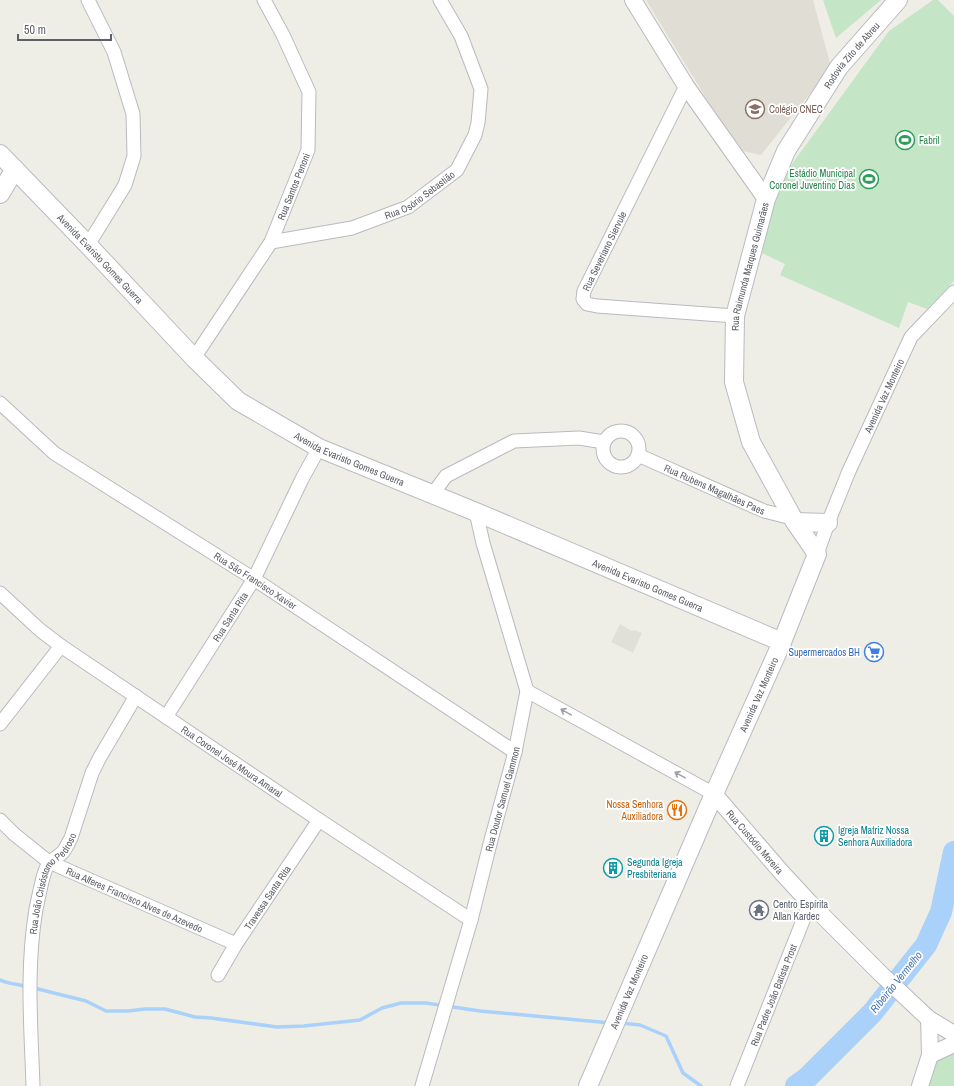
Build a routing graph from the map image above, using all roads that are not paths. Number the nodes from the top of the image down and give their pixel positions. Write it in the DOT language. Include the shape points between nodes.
graph roads {
  1 [pos="88,0"];
  2 [pos="264,0"];
  3 [pos="440,0"];
  4 [pos="633,0"];
  5 [pos="898,0"];
  6 [pos="686,86"];
  7 [pos="0,154"];
  8 [pos="15,169"];
  9 [pos="0,194"];
  10 [pos="766,199"];
  11 [pos="271,242"];
  12 [pos="88,245"];
  13 [pos="954,292"];
  14 [pos="735,316"];
  15 [pos="194,358"];
  16 [pos="0,403"];
  17 [pos="604,442"];
  18 [pos="319,448"];
  19 [pos="638,455"];
  20 [pos="432,495"];
  21 [pos="476,512"];
  22 [pos="794,520"];
  23 [pos="828,523"];
  24 [pos="817,554"];
  25 [pos="254,579"];
  26 [pos="807,580"];
  27 [pos="0,593"];
  28 [pos="782,642"];
  29 [pos="61,646"];
  30 [pos="527,691"];
  31 [pos="136,696"];
  32 [pos="166,717"];
  33 [pos="0,724"];
  34 [pos="515,752"];
  35 [pos="714,794"];
  36 [pos="0,820"];
  37 [pos="319,820"];
  38 [pos="49,862"];
  39 [pos="810,903"];
  40 [pos="471,920"];
  41 [pos="236,944"];
  42 [pos="218,975"];
  43 [pos="929,1019"];
  44 [pos="954,1034"];
  45 [pos="954,1044"];
  46 [pos="930,1055"];
  47 [pos="33,1086"];
  48 [pos="422,1086"];
  49 [pos="588,1086"];
  50 [pos="737,1086"];
  51 [pos="920,1086"];
  1 -- 12 [label="street" via="114,52 133,114 134,156 125,185"];
  2 -- 11 [label="street, Rua Santos Penoni" via="309,92 308,150"];
  3 -- 11 [label="street, Rua Osório Sebastião" via="461,36 481,89 475,135 457,170 408,207 352,228"];
  4 -- 6 [label="street, Rua Raimunda Marques Guimarães"];
  5 -- 10 [label="main road, Rodovia Zito de Abreu" via="839,67 786,151"];
  6 -- 10 [label="street, Rua Raimunda Marques Guimarães"];
  6 -- 14 [label="street, Rua Severiano Siervule" via="584,291 583,299 587,304 598,306"];
  7 -- 8 [label="main road, Avenida Evaristo Gomes Guerra"];
  8 -- 9 [label="main road"];
  8 -- 12 [label="main road, Avenida Evaristo Gomes Guerra"];
  10 -- 14 [label="main road, Rua Raimunda Marques Guimarães"];
  11 -- 15 [label="street, Rua Santos Penoni"];
  12 -- 15 [label="main road, Avenida Evaristo Gomes Guerra"];
  13 -- 23 [label="street, Avenida Vaz Monteiro" via="911,337 849,471"];
  14 -- 22 [label="main road, Rua Raimunda Marques Guimarães" via="734,382 751,442"];
  15 -- 18 [label="main road, Avenida Evaristo Gomes Guerra" via="238,401"];
  16 -- 25 [label="street, Rua São Francisco Xavier" via="54,453"];
  17 -- 19 [label="street" via="606,458 614,466 631,464"];
  17 -- 19 [label="street" via="611,433 628,432 633,434 639,444"];
  17 -- 20 [label="street" via="579,438 514,441 446,476"];
  18 -- 20 [label="main road, Avenida Evaristo Gomes Guerra"];
  18 -- 25 [label="street, Rua Santa Rita"];
  19 -- 22 [label="street, Rua Rubens Magalhães Paes" via="764,511"];
  20 -- 21 [label="main road, Avenida Evaristo Gomes Guerra"];
  21 -- 28 [label="main road, Avenida Evaristo Gomes Guerra"];
  21 -- 30 [label="street, Rua Doutor Samuel Gammon"];
  22 -- 23 [label="main road"];
  22 -- 24 [label="main road, Rua Raimunda Marques Guimarães"];
  22 -- 26 [label="main road" via="804,550"];
  23 -- 24 [label="street, Avenida Vaz Monteiro"];
  24 -- 26 [label="main road, Avenida Vaz Monteiro"];
  25 -- 32 [label="street, Rua Santa Rita"];
  25 -- 34 [label="street, Rua São Francisco Xavier"];
  26 -- 28 [label="main road, Avenida Vaz Monteiro"];
  27 -- 29 [label="street, Rua Coronel José Moura Amaral"];
  28 -- 35 [label="main road, Avenida Vaz Monteiro"];
  29 -- 31 [label="street, Rua Coronel José Moura Amaral"];
  29 -- 33 [label="street"];
  30 -- 34 [label="street, Rua Doutor Samuel Gammon"];
  35 -- 30 [label="street, Rua Custódio Moreira, one-way"];
  31 -- 32 [label="street, Rua Coronel José Moura Amaral"];
  31 -- 38 [label="street, Rua João Crisóstomo Pedroso" via="92,773 67,847"];
  32 -- 37 [label="street, Rua Coronel José Moura Amaral"];
  34 -- 40 [label="street, Rua Doutor Samuel Gammon"];
  35 -- 39 [label="street, Rua Custódio Moreira"];
  35 -- 49 [label="main road, Avenida Vaz Monteiro"];
  36 -- 38 [label="street, Rua Alferes Francisco Alves de Azevedo"];
  37 -- 40 [label="street, Rua Coronel José Moura Amaral"];
  37 -- 41 [label="street, Travessa Santa Rita"];
  38 -- 41 [label="street, Rua Alferes Francisco Alves de Azevedo"];
  38 -- 47 [label="street, Rua João Crisóstomo Pedroso" via="40,887 30,956"];
  39 -- 43 [label="street, Rua Custódio Moreira"];
  39 -- 50 [label="street, Rua Padre João Batista Prost"];
  40 -- 48 [label="street, Rua Doutor Samuel Gammon"];
  41 -- 42 [label="street, Travessa Santa Rita"];
  43 -- 44 [label="street, Rua Custódio Moreira"];
  43 -- 46 [label="street"];
  45 -- 46 [label="street"];
  46 -- 51 [label="street"];
}
